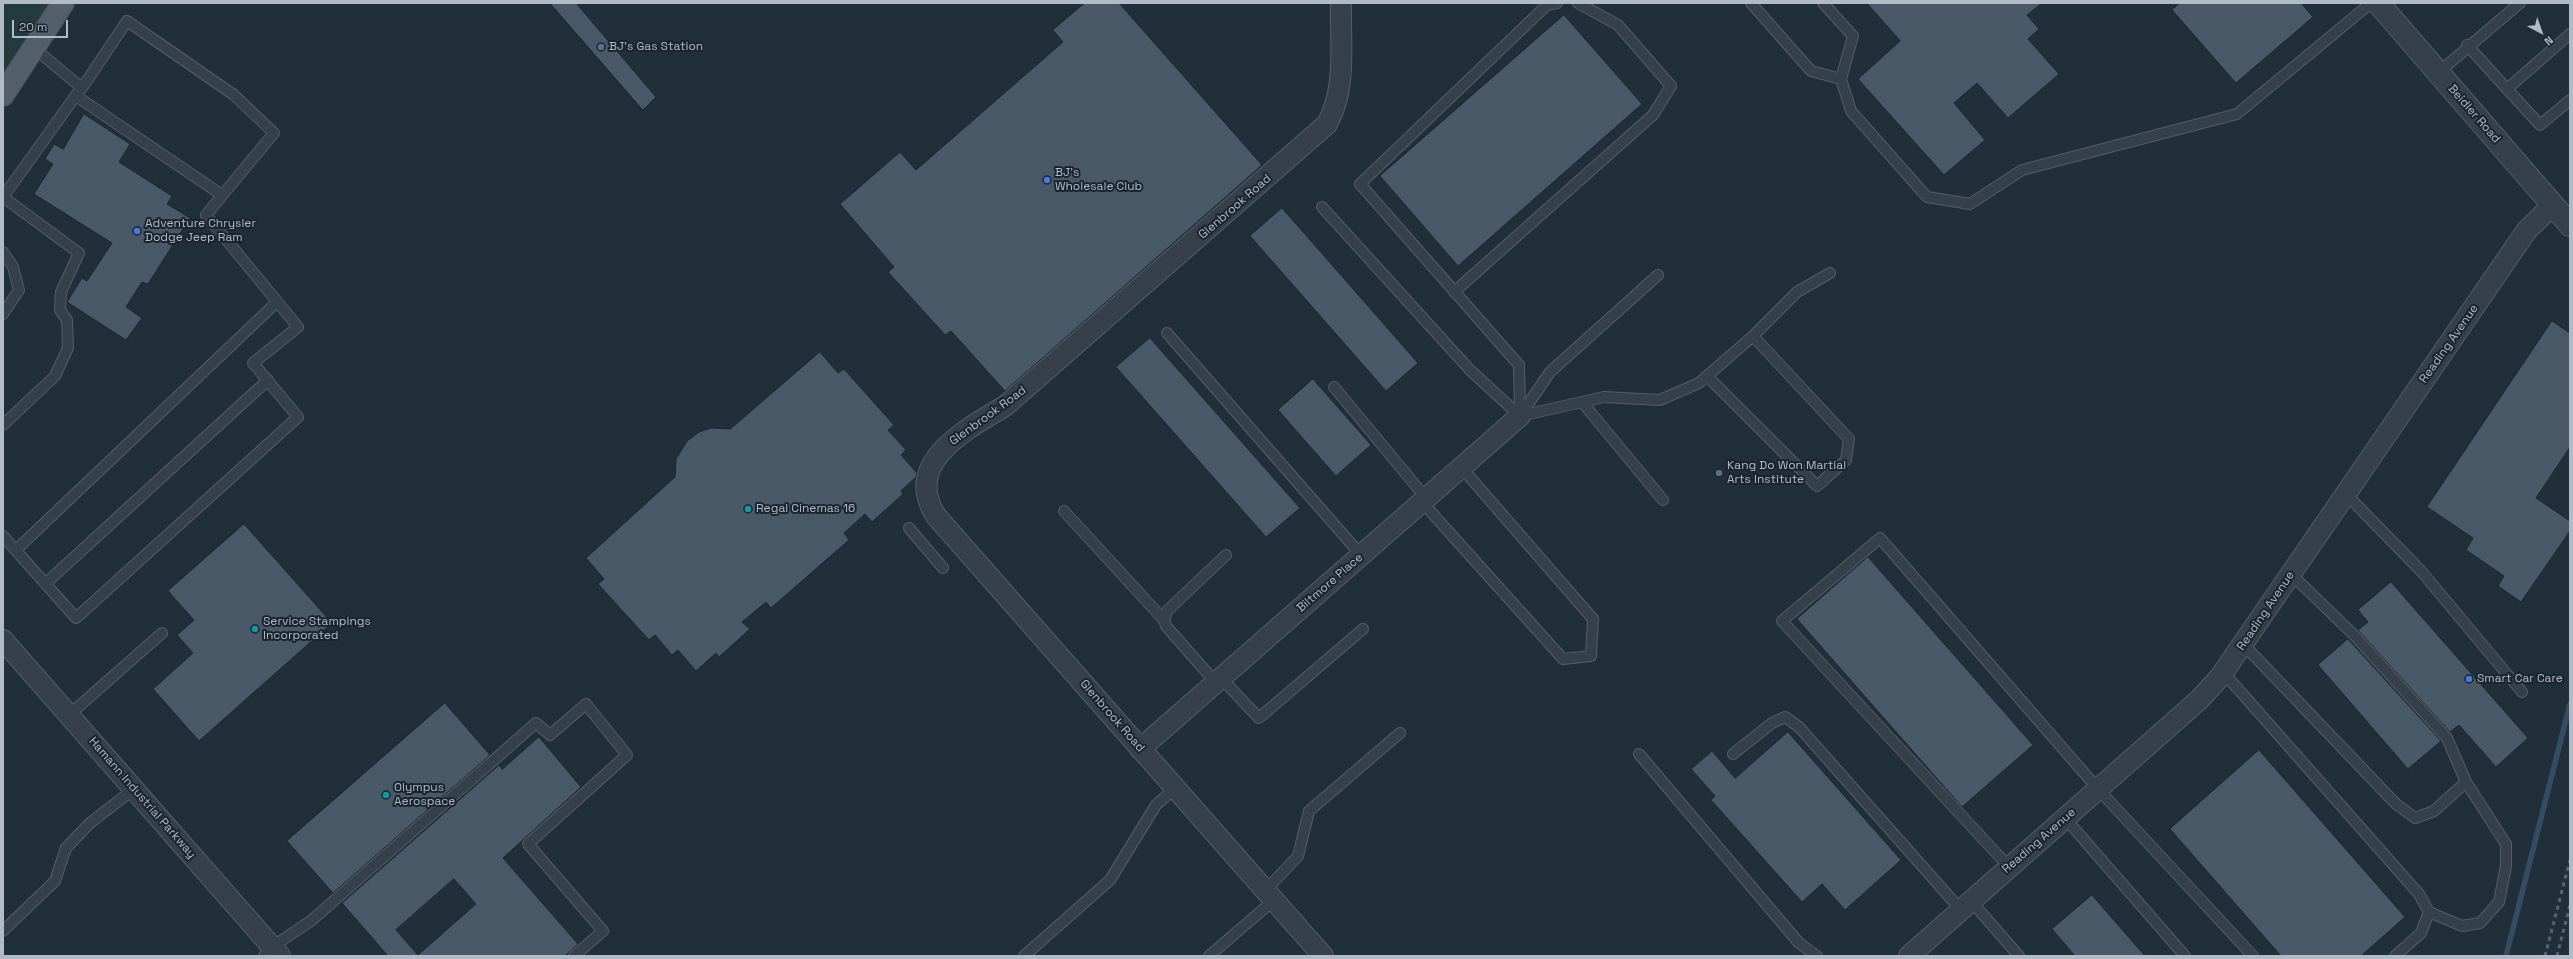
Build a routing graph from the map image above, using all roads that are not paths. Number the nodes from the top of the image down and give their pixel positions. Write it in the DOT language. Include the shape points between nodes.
graph roads {
  1 [pos="63,3"];
  2 [pos="1340,3"];
  3 [pos="1557,3"];
  4 [pos="1578,3"];
  5 [pos="1751,3"];
  6 [pos="1823,3"];
  7 [pos="2371,3"];
  8 [pos="2378,3"];
  9 [pos="2520,3"];
  10 [pos="2570,34"];
  11 [pos="2468,45"];
  12 [pos="34,48"];
  13 [pos="2438,72"];
  14 [pos="1841,78"];
  15 [pos="2507,89"];
  16 [pos="79,92"];
  17 [pos="3,95"];
  18 [pos="2570,100"];
  19 [pos="222,195"];
  20 [pos="3,197"];
  21 [pos="2553,205"];
  22 [pos="1322,207"];
  23 [pos="2570,225"];
  24 [pos="3,252"];
  25 [pos="1830,273"];
  26 [pos="1658,275"];
  27 [pos="1454,292"];
  28 [pos="278,302"];
  29 [pos="3,314"];
  30 [pos="1167,333"];
  31 [pos="1753,336"];
  32 [pos="1707,376"];
  33 [pos="268,380"];
  34 [pos="1334,387"];
  35 [pos="1582,402"];
  36 [pos="1520,416"];
  37 [pos="3,425"];
  38 [pos="1461,468"];
  39 [pos="2346,494"];
  40 [pos="1424,500"];
  41 [pos="1663,500"];
  42 [pos="1064,511"];
  43 [pos="909,528"];
  44 [pos="3,536"];
  45 [pos="16,550"];
  46 [pos="1226,555"];
  47 [pos="1362,555"];
  48 [pos="943,568"];
  49 [pos="2291,574"];
  50 [pos="46,583"];
  51 [pos="1164,620"];
  52 [pos="1363,629"];
  53 [pos="162,633"];
  54 [pos="3,640"];
  55 [pos="2243,644"];
  56 [pos="2223,672"];
  57 [pos="1218,680"];
  58 [pos="2522,692"];
  59 [pos="69,715"];
  60 [pos="1400,733"];
  61 [pos="1140,749"];
  62 [pos="1638,754"];
  63 [pos="1733,754"];
  64 [pos="2466,782"];
  65 [pos="134,788"];
  66 [pos="1175,788"];
  67 [pos="2098,789"];
  68 [pos="2065,818"];
  69 [pos="2009,867"];
  70 [pos="1270,896"];
  71 [pos="1966,905"];
  72 [pos="2429,912"];
  73 [pos="3,931"];
  74 [pos="272,953"];
  75 [pos="574,956"];
  76 [pos="1024,956"];
  77 [pos="1209,956"];
  78 [pos="1323,956"];
  79 [pos="1817,956"];
  80 [pos="1909,956"];
  81 [pos="2019,956"];
  82 [pos="2185,956"];
  83 [pos="2253,956"];
  84 [pos="2395,956"];
  1 -- 12 [label="main road"];
  2 -- 61 [label="street, Glenbrook Road" via="1340,82 1336,106 1327,124 1005,406 960,433 937,456 926,480 928,500 936,516"];
  3 -- 27 [label="lane" via="1547,5 1360,184"];
  4 -- 27 [label="lane" via="1618,25 1671,86 1653,115"];
  5 -- 14 [label="lane" via="1811,71"];
  6 -- 14 [label="lane" via="1853,36"];
  7 -- 14 [label="lane" via="2237,114 2022,170 1970,204 1927,197 1851,111"];
  8 -- 13 [label="street, Beidler Road"];
  9 -- 11 [label="lane"];
  10 -- 15 [label="lane"];
  11 -- 13 [label="lane"];
  11 -- 15 [label="lane"];
  12 -- 16 [label="lane"];
  12 -- 17 [label="main road"];
  13 -- 21 [label="street, Beidler Road"];
  15 -- 18 [label="lane" via="2540,125"];
  16 -- 19 [label="lane"];
  16 -- 19 [label="lane" via="126,21 234,95 274,133"];
  16 -- 20 [label="lane"];
  19 -- 28 [label="lane" via="206,215"];
  20 -- 37 [label="lane" via="79,253 61,292 60,310 67,320 68,348 55,376"];
  21 -- 23 [label="street, Beidler Road"];
  21 -- 39 [label="street, Reading Avenue" via="2527,230"];
  22 -- 36 [label="lane" via="1470,370"];
  24 -- 29 [label="lane" via="13,267 20,290"];
  25 -- 31 [label="lane" via="1797,292"];
  26 -- 36 [label="lane" via="1550,372"];
  27 -- 36 [label="lane" via="1518,365"];
  28 -- 33 [label="lane" via="298,327 253,363"];
  28 -- 45 [label="lane"];
  30 -- 47 [label="lane"];
  31 -- 32 [label="lane"];
  31 -- 32 [label="lane" via="1849,439 1846,460 1817,486"];
  32 -- 35 [label="lane" via="1699,383 1660,400 1604,397"];
  33 -- 50 [label="lane"];
  33 -- 50 [label="lane" via="298,417 76,618"];
  34 -- 40 [label="lane"];
  35 -- 36 [label="lane"];
  35 -- 41 [label="lane"];
  36 -- 38 [label="street, Biltmore Place"];
  38 -- 40 [label="street, Biltmore Place"];
  38 -- 40 [label="lane" via="1593,619 1591,656 1563,659"];
  39 -- 49 [label="street, Reading Avenue"];
  39 -- 58 [label="lane" via="2421,571"];
  40 -- 47 [label="street, Biltmore Place"];
  42 -- 51 [label="lane"];
  43 -- 48 [label="lane"];
  44 -- 45 [label="lane"];
  45 -- 50 [label="lane"];
  46 -- 51 [label="lane" via="1167,611"];
  47 -- 57 [label="street, Biltmore Place"];
  49 -- 55 [label="street, Reading Avenue"];
  49 -- 64 [label="lane" via="2355,636 2447,738"];
  51 -- 57 [label="lane" via="1166,626"];
  52 -- 57 [label="lane" via="1259,718"];
  53 -- 59 [label="lane"];
  54 -- 59 [label="street, Hamann Industrial Parkway"];
  55 -- 56 [label="street, Reading Avenue"];
  55 -- 64 [label="lane" via="2396,804 2416,818 2434,810"];
  56 -- 67 [label="street, Reading Avenue" via="2200,699"];
  56 -- 72 [label="lane" via="2419,894"];
  57 -- 61 [label="street, Biltmore Place"];
  59 -- 65 [label="street, Hamann Industrial Parkway"];
  60 -- 70 [label="lane" via="1309,811 1298,856"];
  61 -- 66 [label="street, Glenbrook Road"];
  62 -- 79 [label="lane" via="1799,943"];
  63 -- 71 [label="lane" via="1772,723 1785,717 1799,727"];
  64 -- 72 [label="lane" via="2506,844 2506,866 2499,902 2480,923 2462,926"];
  65 -- 73 [label="lane" via="90,823 66,848 55,881"];
  65 -- 74 [label="street, Hamann Industrial Parkway"];
  66 -- 70 [label="street, Glenbrook Road"];
  66 -- 76 [label="lane" via="1156,805 1110,880"];
  67 -- 68 [label="street, Reading Avenue"];
  67 -- 69 [label="lane" via="1880,538 1782,620"];
  67 -- 83 [label="lane"];
  68 -- 69 [label="street, Reading Avenue"];
  68 -- 82 [label="lane"];
  69 -- 71 [label="street, Reading Avenue"];
  70 -- 77 [label="lane"];
  70 -- 78 [label="street, Glenbrook Road"];
  71 -- 80 [label="street, Reading Avenue"];
  71 -- 81 [label="lane"];
  72 -- 84 [label="lane" via="2421,933"];
  74 -- 75 [label="lane" via="536,723 550,735 586,704 627,755 528,844 603,931"];
}
